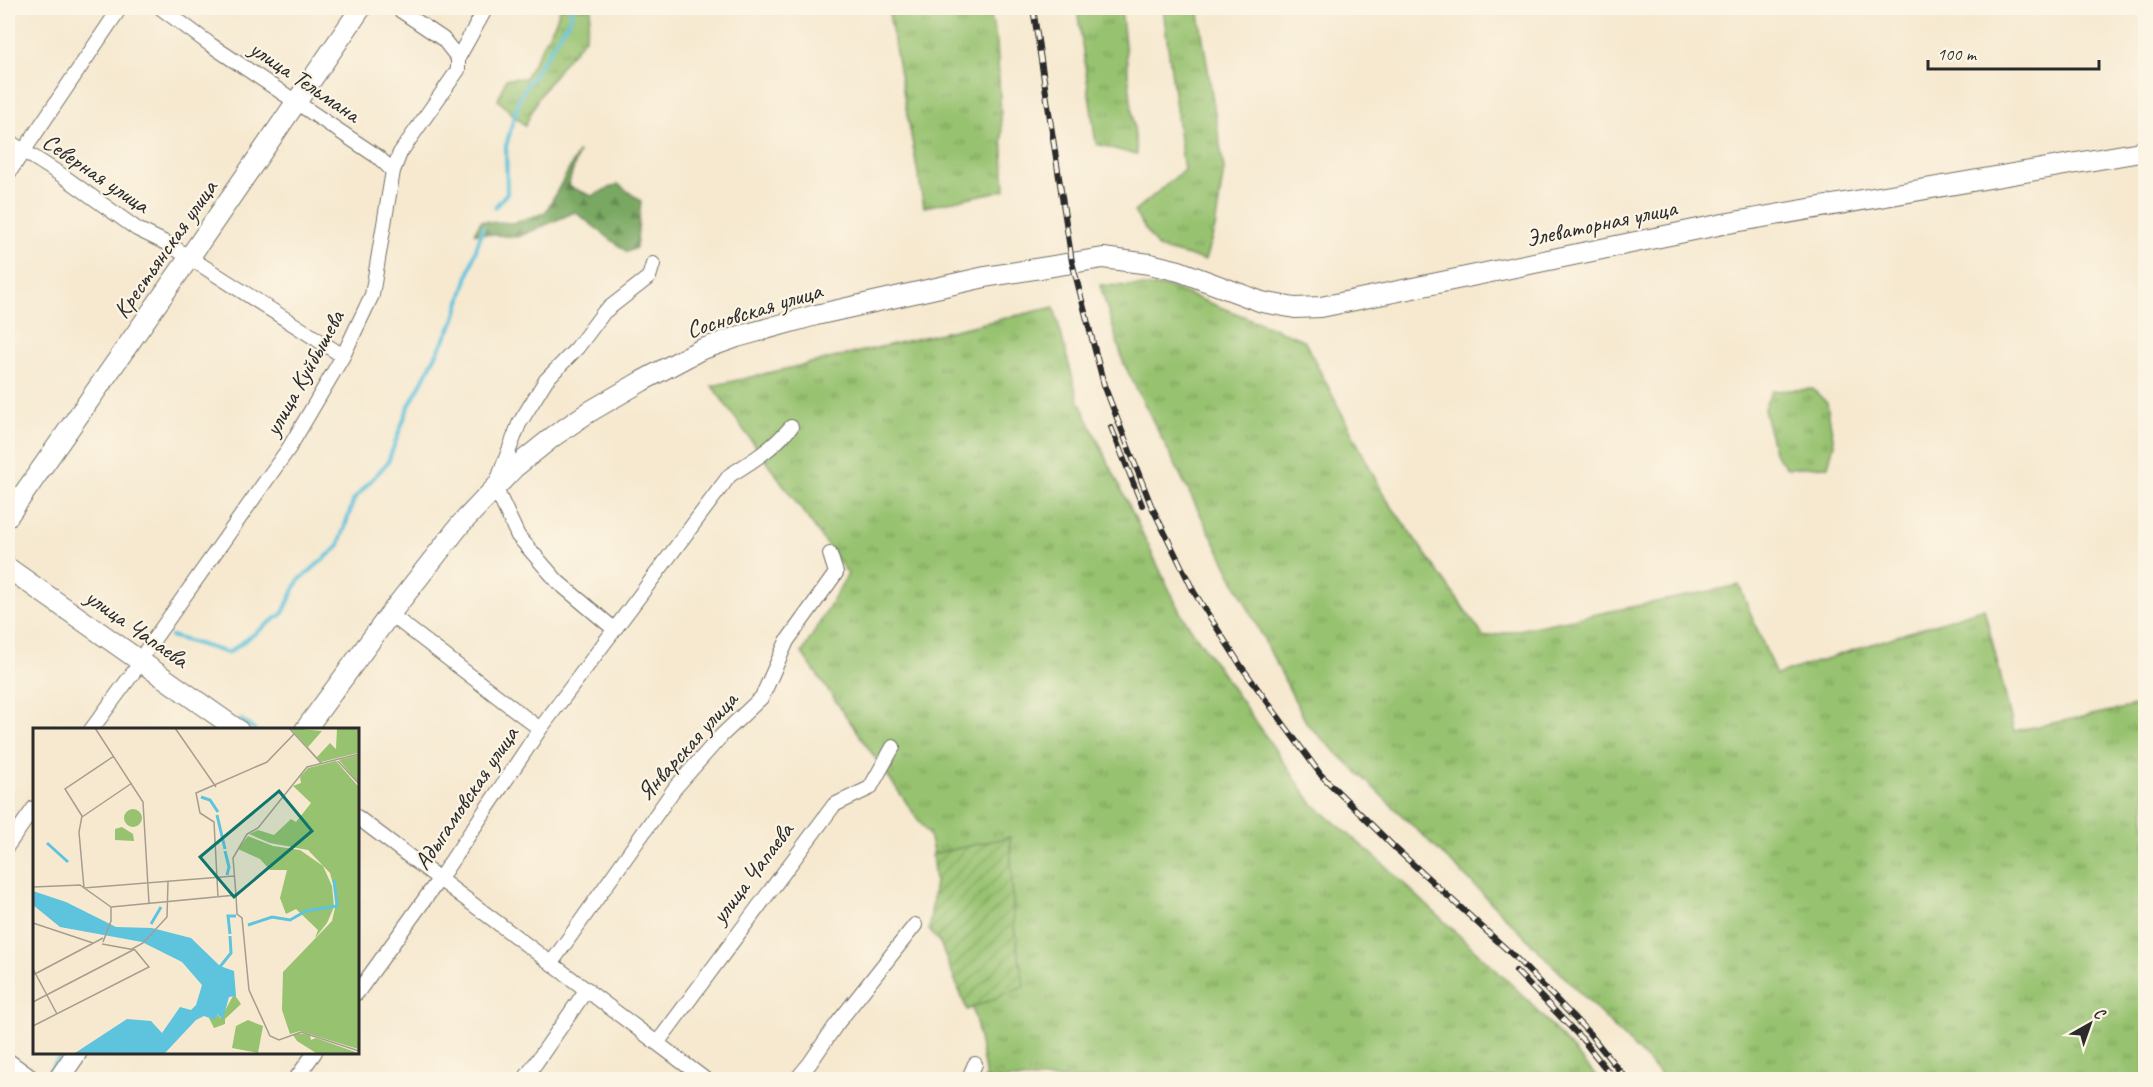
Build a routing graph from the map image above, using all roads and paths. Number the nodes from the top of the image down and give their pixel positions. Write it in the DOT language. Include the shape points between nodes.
graph roads {
  1 [pos="120,8"];
  2 [pos="161,8"];
  3 [pos="361,8"];
  4 [pos="397,8"];
  5 [pos="486,8"];
  6 [pos="471,35"];
  7 [pos="443,39"];
  8 [pos="458,58"];
  9 [pos="297,102"];
  10 [pos="8,141"];
  11 [pos="23,151"];
  12 [pos="2145,151"];
  13 [pos="393,171"];
  14 [pos="8,174"];
  15 [pos="189,258"];
  16 [pos="1068,262"];
  17 [pos="653,264"];
  18 [pos="351,341"];
  19 [pos="324,343"];
  20 [pos="344,356"];
  21 [pos="791,427"];
  22 [pos="495,487"];
  23 [pos="8,516"];
  24 [pos="830,554"];
  25 [pos="8,568"];
  26 [pos="390,614"];
  27 [pos="614,629"];
  28 [pos="141,662"];
  29 [pos="92,728"];
  30 [pos="235,728"];
  31 [pos="306,728"];
  32 [pos="540,729"];
  33 [pos="893,747"];
  34 [pos="33,809"];
  35 [pos="358,818"];
  36 [pos="8,845"];
  37 [pos="440,879"];
  38 [pos="915,926"];
  39 [pos="552,962"];
  40 [pos="587,989"];
  41 [pos="358,992"];
  42 [pos="658,1042"];
  43 [pos="77,1054"];
  44 [pos="314,1054"];
  45 [pos="8,1064"];
  46 [pos="975,1064"];
  47 [pos="30,1080"];
  48 [pos="58,1080"];
  49 [pos="295,1080"];
  50 [pos="524,1080"];
  51 [pos="706,1080"];
  52 [pos="796,1080"];
  53 [pos="968,1080"];
  1 -- 11 [label="street"];
  2 -- 9 [label="street, улица Тельмана"];
  3 -- 9 [label="main road, Крестьянская улица"];
  4 -- 7 [label="street"];
  5 -- 6 [label="street, улица Куйбышева"];
  6 -- 7 [label="street"];
  6 -- 8 [label="street, улица Куйбышева"];
  7 -- 8 [label="street"];
  8 -- 13 [label="street, улица Куйбышева" via="458,70 400,153"];
  9 -- 13 [label="street, улица Тельмана"];
  9 -- 15 [label="main road, Крестьянская улица"];
  10 -- 11 [label="street, Северная улица"];
  11 -- 14 [label="street"];
  11 -- 15 [label="street, Северная улица" via="137,229"];
  12 -- 16 [label="main road, Элеваторная улица" via="1723,224 1321,307 1294,308 1262,302 1150,264 1110,258"];
  13 -- 18 [label="street, улица Куйбышева" via="372,295"];
  15 -- 19 [label="street, Северная улица"];
  15 -- 23 [label="main road, Крестьянская улица"];
  16 -- 22 [label="main road, Сосновская улица" via="816,315 700,350 589,412 554,436"];
  17 -- 22 [label="street, Сосновская улица" via="648,277 604,312 546,380 519,424"];
  18 -- 19 [label="street"];
  18 -- 20 [label="street, улица Куйбышева"];
  19 -- 20 [label="street, Северная улица"];
  20 -- 28 [label="street, улица Куйбышева" via="289,448"];
  21 -- 27 [label="street, Адыгамовская улица" via="762,456 730,475"];
  22 -- 26 [label="main road, Сосновская улица"];
  22 -- 27 [label="street" via="518,536 558,582"];
  24 -- 39 [label="street, Январская улица" via="836,573 787,641 762,696 675,788"];
  25 -- 28 [label="main road, улица Чапаева"];
  26 -- 31 [label="main road, Сосновская улица"];
  26 -- 32 [label="street"];
  27 -- 32 [label="street, Адыгамовская улица"];
  28 -- 29 [label="street, улица Куйбышева"];
  28 -- 30 [label="main road, улица Чапаева"];
  32 -- 37 [label="street, Адыгамовская улица"];
  33 -- 42 [label="street, улица Чапаева" via="870,788 834,805"];
  34 -- 36 [label="street"];
  35 -- 37 [label="street"];
  37 -- 39 [label="street"];
  37 -- 41 [label="street, Адыгамовская улица"];
  38 -- 52 [label="street"];
  39 -- 40 [label="street"];
  40 -- 42 [label="street"];
  40 -- 50 [label="street"];
  42 -- 51 [label="street"];
  43 -- 48 [label="main road"];
  44 -- 49 [label="street"];
  45 -- 47 [label="main road"];
  46 -- 53 [label="street"];
}
